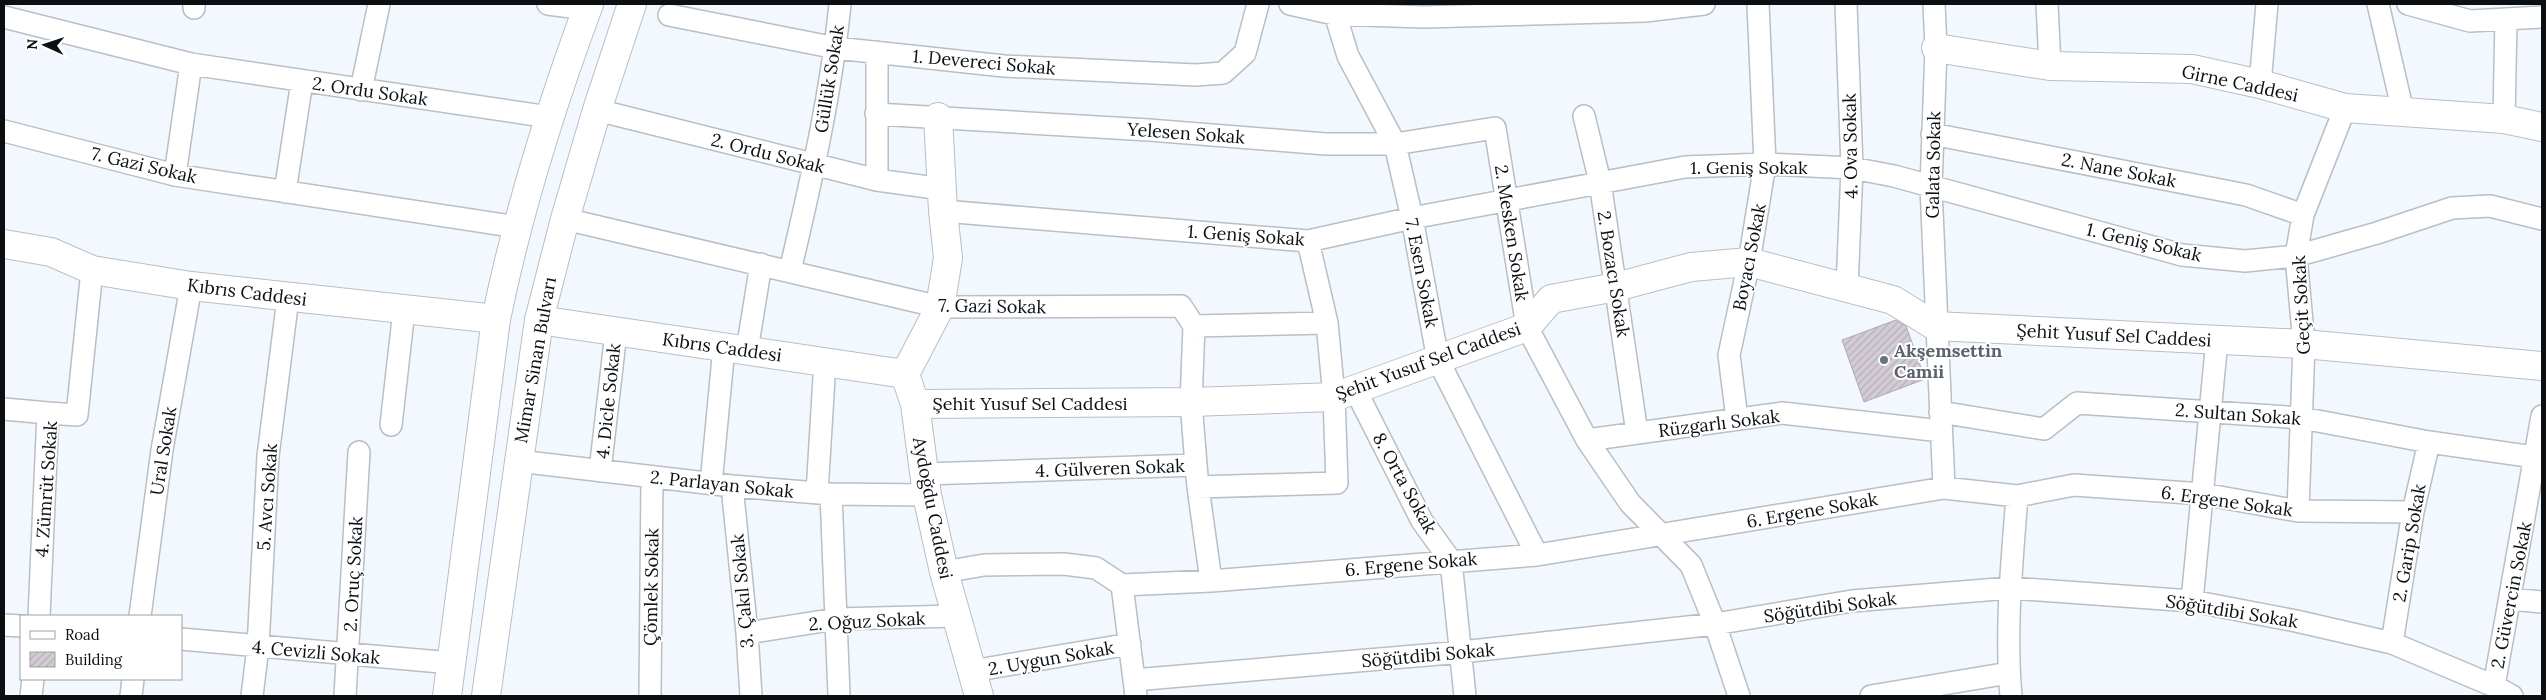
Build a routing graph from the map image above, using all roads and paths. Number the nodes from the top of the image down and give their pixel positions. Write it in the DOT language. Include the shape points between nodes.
graph roads {
  1 [pos="379,4"];
  2 [pos="548,4"];
  3 [pos="632,4"];
  4 [pos="840,4"];
  5 [pos="1258,4"];
  6 [pos="1290,4"];
  7 [pos="1704,4"];
  8 [pos="1758,4"];
  9 [pos="1846,4"];
  10 [pos="1934,4"];
  11 [pos="2047,4"];
  12 [pos="2266,4"];
  13 [pos="2378,4"];
  14 [pos="2408,4"];
  15 [pos="588,6"];
  16 [pos="1333,9"];
  17 [pos="1423,10"];
  18 [pos="669,14"];
  19 [pos="4,17"];
  20 [pos="2542,17"];
  21 [pos="2506,19"];
  22 [pos="836,48"];
  23 [pos="1936,48"];
  24 [pos="877,52"];
  25 [pos="191,64"];
  26 [pos="2050,66"];
  27 [pos="302,81"];
  28 [pos="2260,84"];
  29 [pos="361,90"];
  30 [pos="2345,108"];
  31 [pos="597,110"];
  32 [pos="2403,112"];
  33 [pos="876,114"];
  34 [pos="1584,116"];
  35 [pos="549,117"];
  36 [pos="938,117"];
  37 [pos="2504,119"];
  38 [pos="2542,127"];
  39 [pos="1495,128"];
  40 [pos="4,130"];
  41 [pos="1932,134"];
  42 [pos="1395,144"];
  43 [pos="1765,164"];
  44 [pos="816,165"];
  45 [pos="1852,168"];
  46 [pos="175,175"];
  47 [pos="876,180"];
  48 [pos="1600,182"];
  49 [pos="1931,187"];
  50 [pos="285,192"];
  51 [pos="942,200"];
  52 [pos="1507,201"];
  53 [pos="2303,215"];
  54 [pos="1412,218"];
  55 [pos="565,219"];
  56 [pos="2542,219"];
  57 [pos="518,227"];
  58 [pos="1308,241"];
  59 [pos="4,244"];
  60 [pos="2296,256"];
  61 [pos="1749,262"];
  62 [pos="761,264"];
  63 [pos="92,270"];
  64 [pos="790,271"];
  65 [pos="191,286"];
  66 [pos="1616,287"];
  67 [pos="1847,288"];
  68 [pos="288,298"];
  69 [pos="940,307"];
  70 [pos="404,310"];
  71 [pos="496,319"];
  72 [pos="539,320"];
  73 [pos="1327,323"];
  74 [pos="1194,326"];
  75 [pos="1527,326"];
  76 [pos="1935,326"];
  77 [pos="616,332"];
  78 [pos="2217,340"];
  79 [pos="2304,344"];
  80 [pos="735,349"];
  81 [pos="1438,360"];
  82 [pos="825,361"];
  83 [pos="2542,366"];
  84 [pos="905,374"];
  85 [pos="1345,393"];
  86 [pos="1191,402"];
  87 [pos="915,404"];
  88 [pos="4,409"];
  89 [pos="2211,412"];
  90 [pos="48,413"];
  91 [pos="2542,416"];
  92 [pos="2302,418"];
  93 [pos="1737,419"];
  94 [pos="1941,421"];
  95 [pos="391,425"];
  96 [pos="1637,433"];
  97 [pos="1587,440"];
  98 [pos="2429,442"];
  99 [pos="360,452"];
  100 [pos="2539,457"];
  101 [pos="518,461"];
  102 [pos="1196,466"];
  103 [pos="600,471"];
  104 [pos="652,477"];
  105 [pos="711,484"];
  106 [pos="926,484"];
  107 [pos="732,486"];
  108 [pos="1198,487"];
  109 [pos="1944,488"];
  110 [pos="824,493"];
  111 [pos="2203,494"];
  112 [pos="2017,496"];
  113 [pos="2298,511"];
  114 [pos="2413,512"];
  115 [pos="1662,536"];
  116 [pos="1536,555"];
  117 [pos="1451,560"];
  118 [pos="944,572"];
  119 [pos="1210,582"];
  120 [pos="1122,586"];
  121 [pos="2010,588"];
  122 [pos="2511,599"];
  123 [pos="2192,601"];
  124 [pos="2542,602"];
  125 [pos="39,615"];
  126 [pos="140,615"];
  127 [pos="956,616"];
  128 [pos="836,619"];
  129 [pos="1715,624"];
  130 [pos="4,625"];
  131 [pos="20,626"];
  132 [pos="747,633"];
  133 [pos="182,639"];
  134 [pos="2392,643"];
  135 [pos="1130,644"];
  136 [pos="258,647"];
  137 [pos="1462,652"];
  138 [pos="348,655"];
  139 [pos="452,663"];
  140 [pos="2009,673"];
  141 [pos="33,680"];
  142 [pos="133,680"];
  143 [pos="975,684"];
  144 [pos="1135,688"];
  145 [pos="2503,691"];
  146 [pos="839,695"];
  147 [pos="31,696"];
  148 [pos="130,696"];
  149 [pos="252,696"];
  150 [pos="345,696"];
  151 [pos="447,696"];
  152 [pos="486,696"];
  153 [pos="650,696"];
  154 [pos="751,696"];
  155 [pos="1465,696"];
  156 [pos="1739,696"];
  157 [pos="1871,696"];
  158 [pos="2011,696"];
  1 -- 29 [label="street"];
  2 -- 15 [label="street"];
  3 -- 31 [label="main road, Mimar Sinan Bulvarı"];
  4 -- 22 [label="street, Güllük Sokak"];
  5 -- 24 [label="street, 1. Devereci Sokak" via="1245,52 1223,73 1196,75 1004,66"];
  6 -- 16 [label="street"];
  7 -- 17 [label="street" via="1645,11"];
  8 -- 43 [label="street, Boyacı Sokak"];
  9 -- 45 [label="street, 4. Ova Sokak"];
  10 -- 23 [label="street, Galata Sokak"];
  11 -- 26 [label="street"];
  12 -- 28 [label="street"];
  13 -- 32 [label="street"];
  14 -- 21 [label="street" via="2470,21"];
  15 -- 35 [label="main road"];
  16 -- 17 [label="street"];
  16 -- 42 [label="street, 7. Esen Sokak" via="1348,56"];
  18 -- 22 [label="street, 1. Devereci Sokak"];
  19 -- 25 [label="street, 2. Ordu Sokak"];
  20 -- 21 [label="street"];
  21 -- 37 [label="street"];
  22 -- 24 [label="street, 1. Devereci Sokak"];
  22 -- 44 [label="street, Güllük Sokak"];
  23 -- 26 [label="main road, Girne Caddesi"];
  23 -- 41 [label="street, Galata Sokak"];
  24 -- 33 [label="street"];
  25 -- 27 [label="street, 2. Ordu Sokak"];
  25 -- 46 [label="street"];
  26 -- 28 [label="main road, Girne Caddesi" via="2192,70"];
  27 -- 29 [label="street, 2. Ordu Sokak"];
  27 -- 50 [label="street"];
  28 -- 30 [label="main road, Girne Caddesi"];
  29 -- 35 [label="street, 2. Ordu Sokak"];
  30 -- 32 [label="main road, Girne Caddesi"];
  30 -- 53 [label="street, Geçit Sokak"];
  31 -- 44 [label="street, 2. Ordu Sokak"];
  31 -- 55 [label="main road, Mimar Sinan Bulvarı"];
  32 -- 37 [label="main road, Girne Caddesi"];
  33 -- 36 [label="street, Yelesen Sokak"];
  33 -- 47 [label="street"];
  34 -- 48 [label="street, 2. Bozacı Sokak"];
  35 -- 57 [label="main road"];
  36 -- 42 [label="street, Yelesen Sokak" via="1326,144"];
  36 -- 51 [label="main road"];
  37 -- 38 [label="main road, Girne Caddesi"];
  39 -- 42 [label="street, Yelesen Sokak"];
  39 -- 52 [label="street, 2. Mesken Sokak"];
  40 -- 46 [label="street, 7. Gazi Sokak"];
  41 -- 49 [label="street, Galata Sokak"];
  41 -- 53 [label="street, 2. Nane Sokak" via="2246,195"];
  42 -- 54 [label="street, 7. Esen Sokak"];
  43 -- 45 [label="street, 1. Geniş Sokak"];
  43 -- 48 [label="street, 1. Geniş Sokak" via="1684,167"];
  43 -- 61 [label="street, Boyacı Sokak"];
  44 -- 47 [label="street, 2. Ordu Sokak"];
  44 -- 64 [label="street, Güllük Sokak"];
  45 -- 49 [label="street, 1. Geniş Sokak"];
  45 -- 67 [label="street, 4. Ova Sokak"];
  46 -- 50 [label="street, 7. Gazi Sokak"];
  47 -- 51 [label="street, 2. Ordu Sokak"];
  48 -- 52 [label="street, 1. Geniş Sokak"];
  48 -- 66 [label="street, 2. Bozacı Sokak"];
  49 -- 60 [label="street, 1. Geniş Sokak" via="2182,255 2245,261"];
  49 -- 76 [label="street, Galata Sokak"];
  50 -- 57 [label="street, 7. Gazi Sokak"];
  51 -- 58 [label="street, 1. Geniş Sokak"];
  51 -- 69 [label="main road" via="948,258"];
  52 -- 54 [label="street, 1. Geniş Sokak"];
  52 -- 75 [label="street, 2. Mesken Sokak"];
  53 -- 60 [label="street, Geçit Sokak"];
  54 -- 58 [label="street, 1. Geniş Sokak"];
  54 -- 81 [label="street, 7. Esen Sokak"];
  55 -- 62 [label="street, 7. Gazi Sokak"];
  55 -- 72 [label="main road, Mimar Sinan Bulvarı"];
  56 -- 60 [label="street, 1. Geniş Sokak" via="2490,206 2452,208"];
  57 -- 71 [label="main road"];
  58 -- 73 [label="street"];
  59 -- 63 [label="main road, Kıbrıs Caddesi" via="51,252"];
  60 -- 79 [label="street, Geçit Sokak"];
  61 -- 66 [label="main road, Şehit Yusuf Sel Caddesi" via="1691,267"];
  61 -- 67 [label="main road, Şehit Yusuf Sel Caddesi"];
  61 -- 93 [label="street, Boyacı Sokak" via="1729,356"];
  62 -- 64 [label="street, 7. Gazi Sokak"];
  62 -- 80 [label="street"];
  63 -- 65 [label="main road, Kıbrıs Caddesi"];
  63 -- 90 [label="street, 4. Zümrüt Sokak" via="77,415"];
  64 -- 69 [label="street, 7. Gazi Sokak"];
  65 -- 68 [label="main road, Kıbrıs Caddesi"];
  65 -- 126 [label="street, Ural Sokak" via="162,450"];
  66 -- 75 [label="main road, Şehit Yusuf Sel Caddesi" via="1551,299"];
  66 -- 96 [label="street, 2. Bozacı Sokak"];
  67 -- 76 [label="main road, Şehit Yusuf Sel Caddesi" via="1893,300"];
  68 -- 70 [label="main road, Kıbrıs Caddesi"];
  68 -- 136 [label="street, 5. Avcı Sokak" via="268,456"];
  69 -- 74 [label="street, 7. Gazi Sokak" via="1181,306"];
  69 -- 84 [label="main road"];
  70 -- 71 [label="main road, Kıbrıs Caddesi"];
  70 -- 95 [label="street"];
  71 -- 139 [label="main road"];
  72 -- 77 [label="main road, Kıbrıs Caddesi"];
  72 -- 101 [label="main road, Mimar Sinan Bulvarı"];
  73 -- 74 [label="street"];
  73 -- 85 [label="street"];
  74 -- 86 [label="street"];
  75 -- 81 [label="main road, Şehit Yusuf Sel Caddesi"];
  75 -- 97 [label="street, 2. Mesken Sokak"];
  76 -- 78 [label="main road, Şehit Yusuf Sel Caddesi"];
  76 -- 94 [label="street, Galata Sokak"];
  77 -- 80 [label="main road, Kıbrıs Caddesi"];
  77 -- 103 [label="street, 4. Dicle Sokak"];
  78 -- 79 [label="main road, Şehit Yusuf Sel Caddesi"];
  78 -- 89 [label="street"];
  79 -- 83 [label="main road, Şehit Yusuf Sel Caddesi"];
  79 -- 92 [label="street, Geçit Sokak"];
  80 -- 82 [label="main road, Kıbrıs Caddesi"];
  80 -- 105 [label="street"];
  81 -- 85 [label="main road, Şehit Yusuf Sel Caddesi"];
  81 -- 116 [label="street, 7. Esen Sokak"];
  82 -- 84 [label="main road, Kıbrıs Caddesi"];
  82 -- 110 [label="street"];
  84 -- 87 [label="main road, Aydoğdu Caddesi"];
  85 -- 86 [label="main road, Şehit Yusuf Sel Caddesi"];
  85 -- 108 [label="street, 4. Gülveren Sokak" via="1337,483"];
  85 -- 117 [label="street, 8. Orta Sokak" via="1422,520"];
  86 -- 87 [label="main road, Şehit Yusuf Sel Caddesi"];
  86 -- 102 [label="street"];
  87 -- 106 [label="main road, Aydoğdu Caddesi"];
  88 -- 90 [label="street"];
  89 -- 92 [label="street, 2. Sultan Sokak"];
  89 -- 94 [label="street, 2. Sultan Sokak" via="2077,403 2044,428"];
  89 -- 111 [label="street"];
  90 -- 125 [label="street, 4. Zümrüt Sokak"];
  91 -- 100 [label="street, 2. Güvercin Sokak"];
  92 -- 98 [label="street, 2. Sultan Sokak"];
  92 -- 113 [label="street, Geçit Sokak"];
  93 -- 94 [label="street, Rüzgarlı Sokak" via="1782,413"];
  93 -- 96 [label="street, Rüzgarlı Sokak"];
  94 -- 109 [label="street, Galata Sokak"];
  96 -- 97 [label="street, Rüzgarlı Sokak"];
  97 -- 115 [label="street, 2. Mesken Sokak" via="1630,503"];
  98 -- 100 [label="street, 2. Sultan Sokak"];
  98 -- 114 [label="street, 2. Garip Sokak"];
  99 -- 138 [label="street, 2. Oruç Sokak"];
  100 -- 122 [label="street, 2. Güvercin Sokak"];
  101 -- 103 [label="street, 2. Parlayan Sokak"];
  101 -- 152 [label="main road, Mimar Sinan Bulvarı"];
  102 -- 106 [label="street, 4. Gülveren Sokak"];
  102 -- 108 [label="street, 4. Gülveren Sokak"];
  103 -- 104 [label="street, 2. Parlayan Sokak"];
  104 -- 105 [label="street, 2. Parlayan Sokak"];
  104 -- 153 [label="street, Çömlek Sokak"];
  105 -- 107 [label="street, 2. Parlayan Sokak"];
  106 -- 110 [label="street, 2. Parlayan Sokak"];
  106 -- 118 [label="main road, Aydoğdu Caddesi"];
  107 -- 110 [label="street, 2. Parlayan Sokak"];
  107 -- 132 [label="street, 3. Çakıl Sokak"];
  108 -- 119 [label="street"];
  109 -- 112 [label="street, 6. Ergene Sokak"];
  109 -- 115 [label="street, 6. Ergene Sokak"];
  110 -- 128 [label="street"];
  111 -- 112 [label="street, 6. Ergene Sokak" via="2074,485"];
  111 -- 113 [label="street, 6. Ergene Sokak"];
  111 -- 123 [label="street"];
  112 -- 121 [label="street"];
  113 -- 114 [label="street, 6. Ergene Sokak"];
  114 -- 134 [label="street, 2. Garip Sokak"];
  115 -- 116 [label="street, 6. Ergene Sokak"];
  115 -- 129 [label="street, 2. Mesken Sokak" via="1691,565"];
  116 -- 117 [label="street, 6. Ergene Sokak"];
  117 -- 119 [label="street, 6. Ergene Sokak"];
  117 -- 137 [label="street, 8. Orta Sokak"];
  118 -- 120 [label="street" via="984,565 1064,564 1096,568"];
  118 -- 127 [label="main road, Aydoğdu Caddesi"];
  119 -- 120 [label="street, 6. Ergene Sokak"];
  120 -- 135 [label="street"];
  121 -- 123 [label="street, Söğütdibi Sokak"];
  121 -- 129 [label="street, Söğütdibi Sokak" via="1852,601"];
  121 -- 140 [label="street"];
  122 -- 124 [label="street"];
  122 -- 145 [label="street, 2. Güvercin Sokak"];
  123 -- 134 [label="street, Söğütdibi Sokak"];
  127 -- 128 [label="street, 2. Oğuz Sokak"];
  127 -- 143 [label="main road, Aydoğdu Caddesi"];
  128 -- 132 [label="street, 2. Oğuz Sokak"];
  128 -- 146 [label="street"];
  129 -- 137 [label="street, Söğütdibi Sokak"];
  129 -- 156 [label="street, 2. Mesken Sokak"];
  130 -- 131 [label="street"];
  132 -- 154 [label="street, 3. Çakıl Sokak"];
  133 -- 136 [label="street, 4. Cevizli Sokak"];
  134 -- 145 [label="street, Söğütdibi Sokak"];
  135 -- 143 [label="street, 2. Uygun Sokak"];
  135 -- 144 [label="street"];
  136 -- 138 [label="street, 4. Cevizli Sokak"];
  136 -- 149 [label="street, 5. Avcı Sokak"];
  137 -- 144 [label="street, Söğütdibi Sokak"];
  137 -- 155 [label="street, 8. Orta Sokak"];
  138 -- 139 [label="street, 4. Cevizli Sokak"];
  138 -- 150 [label="street, 2. Oruç Sokak"];
  139 -- 151 [label="main road"];
  140 -- 157 [label="street"];
  140 -- 158 [label="street"];
  141 -- 147 [label="street"];
  142 -- 148 [label="street"];
}
